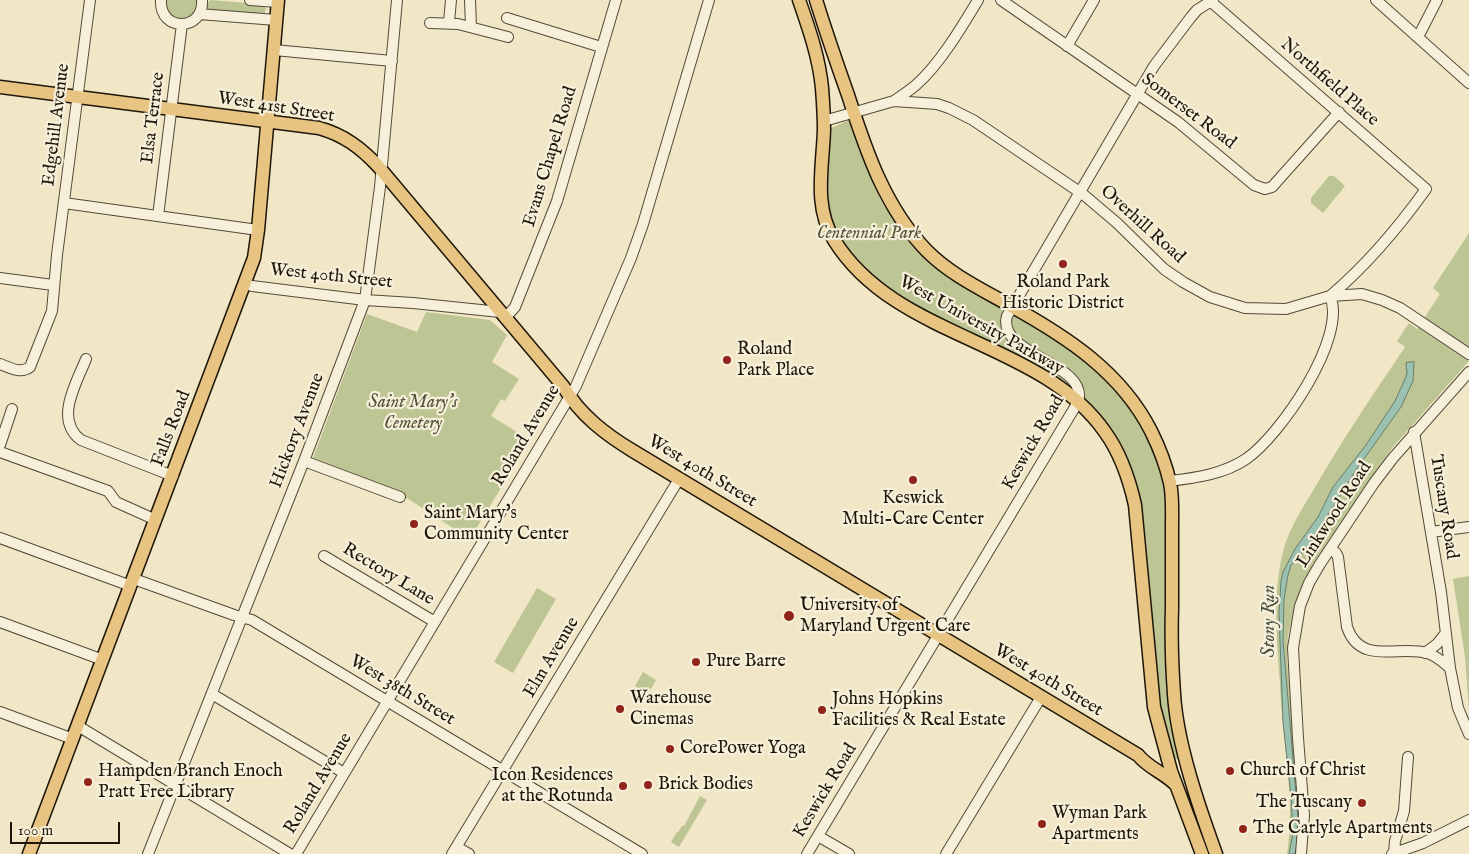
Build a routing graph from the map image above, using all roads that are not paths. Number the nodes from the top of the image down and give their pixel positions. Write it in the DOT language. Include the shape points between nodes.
graph roads {
  1 [pos="90,0"];
  2 [pos="160,0"];
  3 [pos="202,0"];
  4 [pos="250,0"];
  5 [pos="397,0"];
  6 [pos="450,0"];
  7 [pos="470,0"];
  8 [pos="616,0"];
  9 [pos="709,0"];
  10 [pos="799,0"];
  11 [pos="816,0"];
  12 [pos="978,0"];
  13 [pos="1001,0"];
  14 [pos="1094,0"];
  15 [pos="1376,0"];
  16 [pos="1437,0"];
  17 [pos="278,1"];
  18 [pos="1211,1"];
  19 [pos="199,14"];
  20 [pos="507,18"];
  21 [pos="276,20"];
  22 [pos="449,22"];
  23 [pos="430,23"];
  24 [pos="182,24"];
  25 [pos="471,27"];
  26 [pos="508,37"];
  27 [pos="1418,37"];
  28 [pos="1067,46"];
  29 [pos="601,47"];
  30 [pos="274,50"];
  31 [pos="392,61"];
  32 [pos="1469,83"];
  33 [pos="916,86"];
  34 [pos="0,87"];
  35 [pos="1138,93"];
  36 [pos="78,97"];
  37 [pos="894,101"];
  38 [pos="922,103"];
  39 [pos="171,110"];
  40 [pos="1339,112"];
  41 [pos="854,113"];
  42 [pos="824,120"];
  43 [pos="268,122"];
  44 [pos="381,170"];
  45 [pos="1079,192"];
  46 [pos="64,203"];
  47 [pos="158,216"];
  48 [pos="258,230"];
  49 [pos="1353,275"];
  50 [pos="0,278"];
  51 [pos="245,284"];
  52 [pos="54,285"];
  53 [pos="1359,294"];
  54 [pos="1330,296"];
  55 [pos="365,300"];
  56 [pos="1012,306"];
  57 [pos="503,315"];
  58 [pos="1469,354"];
  59 [pos="86,359"];
  60 [pos="0,364"];
  61 [pos="1469,372"];
  62 [pos="569,397"];
  63 [pos="1078,402"];
  64 [pos="12,409"];
  65 [pos="1414,432"];
  66 [pos="0,445"];
  67 [pos="0,452"];
  68 [pos="304,461"];
  69 [pos="173,476"];
  70 [pos="679,479"];
  71 [pos="1170,481"];
  72 [pos="400,496"];
  73 [pos="156,520"];
  74 [pos="1469,527"];
  75 [pos="1431,532"];
  76 [pos="0,538"];
  77 [pos="1330,549"];
  78 [pos="324,556"];
  79 [pos="133,583"];
  80 [pos="243,617"];
  81 [pos="0,622"];
  82 [pos="435,622"];
  83 [pos="1445,634"];
  84 [pos="939,635"];
  85 [pos="1425,653"];
  86 [pos="103,660"];
  87 [pos="1450,668"];
  88 [pos="212,694"];
  89 [pos="1041,697"];
  90 [pos="387,701"];
  91 [pos="0,712"];
  92 [pos="78,726"];
  93 [pos="1469,734"];
  94 [pos="73,739"];
  95 [pos="1138,755"];
  96 [pos="1408,757"];
  97 [pos="503,770"];
  98 [pos="1171,771"];
  99 [pos="344,773"];
  100 [pos="176,785"];
  101 [pos="1176,785"];
  102 [pos="1469,820"];
  103 [pos="1206,825"];
  104 [pos="818,836"];
  105 [pos="454,850"];
  106 [pos="29,854"];
  107 [pos="148,854"];
  108 [pos="290,854"];
  109 [pos="296,854"];
  110 [pos="468,854"];
  111 [pos="642,854"];
  112 [pos="807,854"];
  113 [pos="849,854"];
  114 [pos="946,854"];
  115 [pos="1202,854"];
  116 [pos="1216,854"];
  117 [pos="1301,854"];
  118 [pos="1393,854"];
  1 -- 36 [label="street, Edgehill Avenue"];
  2 -- 24 [label="street" via="166,17"];
  3 -- 19 [label="street"];
  4 -- 17 [label="street"];
  5 -- 31 [label="street, Hickory Avenue"];
  6 -- 22 [label="street"];
  7 -- 25 [label="street"];
  8 -- 29 [label="street, Evans Chapel Road"];
  9 -- 62 [label="street, Roland Avenue" via="643,224 600,333"];
  10 -- 42 [label="main road, West University Parkway" via="816,56"];
  11 -- 41 [label="main road, West University Parkway"];
  12 -- 33 [label="street" via="946,50"];
  13 -- 28 [label="street, Somerset Road"];
  14 -- 28 [label="street"];
  15 -- 27 [label="street"];
  16 -- 27 [label="street"];
  17 -- 21 [label="main road, Falls Road"];
  18 -- 35 [label="street, Keswick Road" via="1197,10 1173,40"];
  18 -- 40 [label="street, Northfield Place"];
  19 -- 21 [label="street"];
  19 -- 24 [label="street" via="192,22"];
  20 -- 29 [label="street"];
  21 -- 30 [label="main road, Falls Road"];
  22 -- 23 [label="street"];
  22 -- 25 [label="street"];
  24 -- 39 [label="street, Elsa Terrace"];
  25 -- 26 [label="street"];
  27 -- 32 [label="street"];
  28 -- 35 [label="street, Somerset Road"];
  29 -- 57 [label="street, Evans Chapel Road" via="550,220 515,307"];
  30 -- 31 [label="street"];
  30 -- 43 [label="main road, Falls Road"];
  31 -- 44 [label="street, Hickory Avenue"];
  33 -- 37 [label="street"];
  33 -- 38 [label="street"];
  34 -- 36 [label="main road, West 41st Street"];
  35 -- 40 [label="street, Somerset Road" via="1202,141 1254,186 1265,189 1277,182"];
  35 -- 45 [label="street, Keswick Road"];
  36 -- 39 [label="main road, West 41st Street"];
  36 -- 46 [label="street, Edgehill Avenue"];
  37 -- 38 [label="street, Overhill Road"];
  37 -- 41 [label="street, Overhill Road"];
  38 -- 45 [label="street, Overhill Road" via="937,104 959,112"];
  39 -- 43 [label="main road, West 41st Street"];
  39 -- 47 [label="street, Elsa Terrace"];
  40 -- 49 [label="street, Northfield Place" via="1426,189 1400,225"];
  41 -- 42 [label="street, Overhill Road"];
  41 -- 56 [label="main road, West University Parkway" via="880,184 918,241 963,280"];
  42 -- 63 [label="main road, West University Parkway" via="820,184 824,214 834,240 855,268 904,306 1040,375"];
  43 -- 44 [label="main road, West 41st Street" via="319,128 342,136 361,149"];
  43 -- 48 [label="main road, Falls Road"];
  44 -- 55 [label="street, Hickory Avenue"];
  44 -- 57 [label="main road, West 41st Street"];
  45 -- 54 [label="street, Overhill Road" via="1117,223 1164,269 1210,297 1245,308 1286,309"];
  45 -- 56 [label="street, Keswick Road"];
  46 -- 47 [label="street"];
  46 -- 52 [label="street, Edgehill Avenue"];
  47 -- 48 [label="street"];
  48 -- 51 [label="main road, Falls Road" via="254,258"];
  49 -- 53 [label="street"];
  49 -- 54 [label="street"];
  50 -- 52 [label="street"];
  51 -- 55 [label="street, West 40th Street"];
  51 -- 69 [label="main road, Falls Road"];
  52 -- 60 [label="street, Edgehill Avenue" via="50,317 30,367 19,370"];
  53 -- 54 [label="street, Overhill Road"];
  53 -- 58 [label="street, Overhill Road" via="1400,308"];
  54 -- 71 [label="street" via="1333,327 1326,346 1289,413 1271,435 1254,453 1228,468"];
  55 -- 57 [label="street, West 40th Street" via="413,302"];
  55 -- 68 [label="street, Hickory Avenue"];
  56 -- 63 [label="street, Keswick Road" via="1005,322 1008,332 1019,344 1074,382 1079,390"];
  56 -- 71 [label="main road, West University Parkway" via="1070,341 1109,373 1133,401 1150,429"];
  57 -- 62 [label="main road, West 40th Street"];
  59 -- 69 [label="street" via="67,412 74,435"];
  61 -- 65 [label="street, Linkwood Road"];
  62 -- 70 [label="main road, West 40th Street" via="605,433"];
  62 -- 82 [label="street, Roland Avenue"];
  63 -- 84 [label="street, Keswick Road"];
  63 -- 98 [label="main road, West University Parkway" via="1105,430 1130,482 1137,523 1154,707"];
  64 -- 66 [label="street"];
  65 -- 75 [label="street, Tuscany Road"];
  65 -- 77 [label="street, Linkwood Road" via="1374,483"];
  67 -- 73 [label="street" via="108,491 116,502"];
  68 -- 72 [label="street"];
  68 -- 80 [label="street, Hickory Avenue"];
  69 -- 73 [label="main road, Falls Road"];
  70 -- 84 [label="main road, West 40th Street"];
  70 -- 97 [label="street, Elm Avenue"];
  71 -- 103 [label="main road, West University Parkway" via="1174,697 1184,749"];
  73 -- 79 [label="main road, Falls Road"];
  74 -- 75 [label="street"];
  75 -- 83 [label="street, Tuscany Road"];
  76 -- 79 [label="street, West 38th Street"];
  77 -- 85 [label="street" via="1338,557 1347,627 1357,643 1371,651"];
  77 -- 117 [label="street, Linkwood Road" via="1300,606 1293,648 1304,815"];
  78 -- 82 [label="street, Rectory Lane"];
  79 -- 80 [label="street, West 38th Street"];
  79 -- 86 [label="main road, Falls Road"];
  80 -- 88 [label="street, Hickory Avenue"];
  80 -- 90 [label="street, West 38th Street"];
  81 -- 86 [label="street"];
  82 -- 90 [label="street, Roland Avenue"];
  83 -- 85 [label="street"];
  83 -- 87 [label="street, Tuscany Road"];
  84 -- 89 [label="main road, West 40th Street"];
  84 -- 104 [label="street, Keswick Road"];
  85 -- 87 [label="street"];
  86 -- 92 [label="main road, Falls Road"];
  87 -- 93 [label="street, Tuscany Road" via="1458,708"];
  88 -- 99 [label="street"];
  88 -- 100 [label="street, Hickory Avenue"];
  89 -- 95 [label="main road, West 40th Street"];
  89 -- 114 [label="street"];
  90 -- 97 [label="street, West 38th Street"];
  90 -- 99 [label="street, Roland Avenue"];
  91 -- 94 [label="street"];
  92 -- 94 [label="main road, Falls Road"];
  92 -- 100 [label="street"];
  94 -- 106 [label="main road, Falls Road"];
  95 -- 98 [label="main road, West 40th Street"];
  95 -- 101 [label="main road, West 40th Street"];
  96 -- 118 [label="street" via="1404,811"];
  97 -- 105 [label="street, Elm Avenue"];
  97 -- 111 [label="street, West 38th Street"];
  98 -- 101 [label="main road, West University Parkway"];
  98 -- 103 [label="main road" via="1186,784"];
  99 -- 109 [label="street, Roland Avenue"];
  100 -- 107 [label="street, Hickory Avenue"];
  100 -- 108 [label="street"];
  101 -- 115 [label="main road, West University Parkway"];
  102 -- 118 [label="street"];
  103 -- 116 [label="main road, West University Parkway"];
  104 -- 112 [label="street, Keswick Road"];
  104 -- 113 [label="street"];
  105 -- 110 [label="street"];
}
